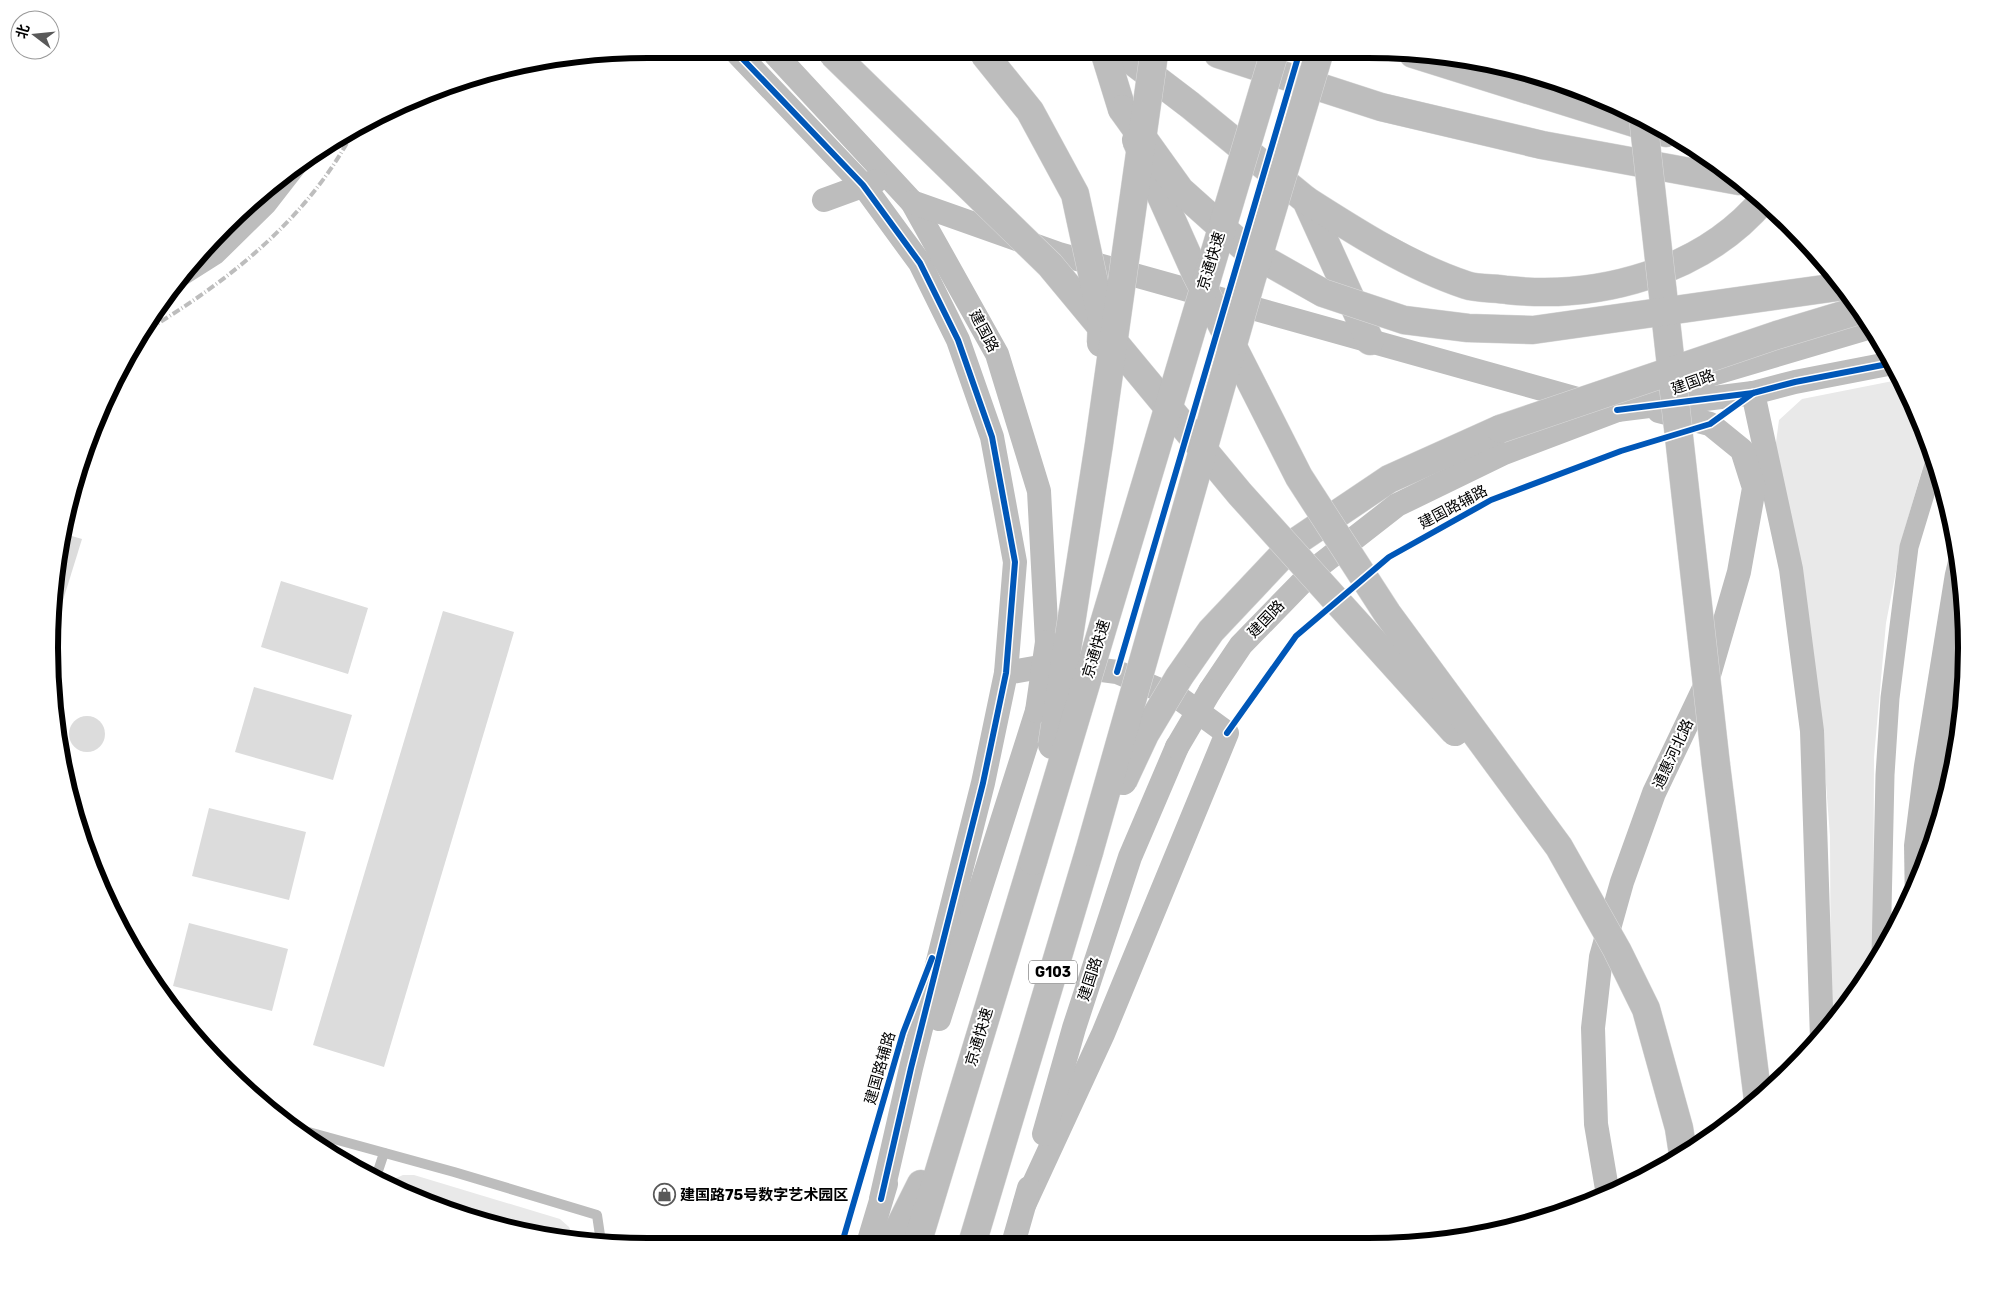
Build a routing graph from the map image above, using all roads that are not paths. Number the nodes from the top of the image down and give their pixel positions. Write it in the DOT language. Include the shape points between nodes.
graph roads {
  1 [pos="742,58"];
  2 [pos="780,58"];
  3 [pos="837,58"];
  4 [pos="987,58"];
  5 [pos="1106,58"];
  6 [pos="1128,58"];
  7 [pos="1153,58"];
  8 [pos="1231,58"];
  9 [pos="1273,58"];
  10 [pos="1318,58"];
  11 [pos="1440,62"];
  12 [pos="1122,109"];
  13 [pos="1643,126"];
  14 [pos="1644,126"];
  15 [pos="889,177"];
  16 [pos="1725,178"];
  17 [pos="863,185"];
  18 [pos="824,200"];
  19 [pos="1306,200"];
  20 [pos="912,202"];
  21 [pos="1758,205"];
  22 [pos="254,208"];
  23 [pos="198,266"];
  24 [pos="1835,287"];
  25 [pos="1853,312"];
  26 [pos="1864,329"];
  27 [pos="1370,341"];
  28 [pos="1885,364"];
  29 [pos="1753,393"];
  30 [pos="1617,410"];
  31 [pos="1099,444"];
  32 [pos="1931,472"];
  33 [pos="1006,673"];
  34 [pos="1558,847"];
  35 [pos="1089,852"];
  36 [pos="1033,861"];
  37 [pos="1882,937"];
  38 [pos="1822,1025"];
  39 [pos="1757,1092"];
  40 [pos="952,1123"];
  41 [pos="312,1133"];
  42 [pos="1682,1147"];
  43 [pos="384,1153"];
  44 [pos="377,1173"];
  45 [pos="1607,1188"];
  46 [pos="881,1199"];
  47 [pos="1025,1203"];
  48 [pos="600,1236"];
  49 [pos="870,1238"];
  50 [pos="894,1238"];
  51 [pos="919,1238"];
  52 [pos="974,1238"];
  53 [pos="1015,1238"];
  1 -- 17 [label="street"];
  2 -- 15 [label="street, 建国路"];
  3 -- 34 [label="highway, bridge" via="1050,265 1240,494"];
  4 -- 31 [label="highway, bridge" via="1030,111 1075,194 1102,319"];
  5 -- 12 [label="highway"];
  6 -- 19 [label="highway"];
  7 -- 31 [label="highway, bridge"];
  8 -- 16 [label="highway" via="1381,106 1542,145"];
  9 -- 36 [label="highway, 京通快速, bridge"];
  10 -- 35 [label="highway, G103, bridge"];
  11 -- 13 [label="highway"];
  12 -- 24 [label="highway, bridge" via="1180,190 1248,250 1322,293 1404,320 1468,328 1533,330"];
  12 -- 34 [label="highway, bridge" via="1196,274 1299,476 1387,613"];
  14 -- 39 [label="highway, bridge" via="1716,765"];
  15 -- 17 [label="street"];
  15 -- 20 [label="street, 建国路"];
  17 -- 18 [label="street"];
  17 -- 33 [label="street" via="924,272 958,340 992,437 1015,562"];
  19 -- 21 [label="highway" via="1360,235 1467,286 1522,292 1574,292 1635,280 1693,256 1725,234"];
  19 -- 27 [label="highway"];
  20 -- 27 [label="street" via="1059,254"];
  20 -- 46 [label="street, 建国路, bridge" via="997,354 1039,491 1047,642 1037,711"];
  22 -- 23 [label="street" via="216,255"];
  25 -- 35 [label="highway, bridge" via="1500,429 1388,479 1294,543 1211,631 1179,677 1145,734"];
  26 -- 30 [label="street, 建国路" via="1709,375"];
  27 -- 30 [label="street"];
  28 -- 29 [label="street"];
  29 -- 30 [label="street"];
  29 -- 38 [label="street" via="1791,569 1812,731"];
  30 -- 45 [label="street, 通惠河北路" via="1665,411 1710,424 1742,450 1754,488 1740,572 1707,682 1654,793 1622,882 1601,957 1593,1038 1596,1124"];
  30 -- 47 [label="street, 建国路, bridge" via="1504,454 1397,505 1315,569 1241,645 1177,747 1130,857 1074,1028"];
  31 -- 36 [label="highway, bridge"];
  32 -- 37 [label="street" via="1909,547 1890,698 1885,775"];
  33 -- 46 [label="street" via="983,783"];
  33 -- 47 [label="street" via="1057,664 1117,672 1179,698 1227,733 1103,1034"];
  34 -- 42 [label="highway, bridge" via="1646,1009"];
  35 -- 52 [label="highway, G103"];
  36 -- 40 [label="highway, 京通快速"];
  40 -- 50 [label="highway"];
  40 -- 51 [label="highway, 京通快速"];
  41 -- 43 [label="lane"];
  43 -- 44 [label="lane"];
  43 -- 48 [label="lane" via="597,1216"];
  46 -- 49 [label="street, 建国路"];
  47 -- 53 [label="street, 建国路"];
}
